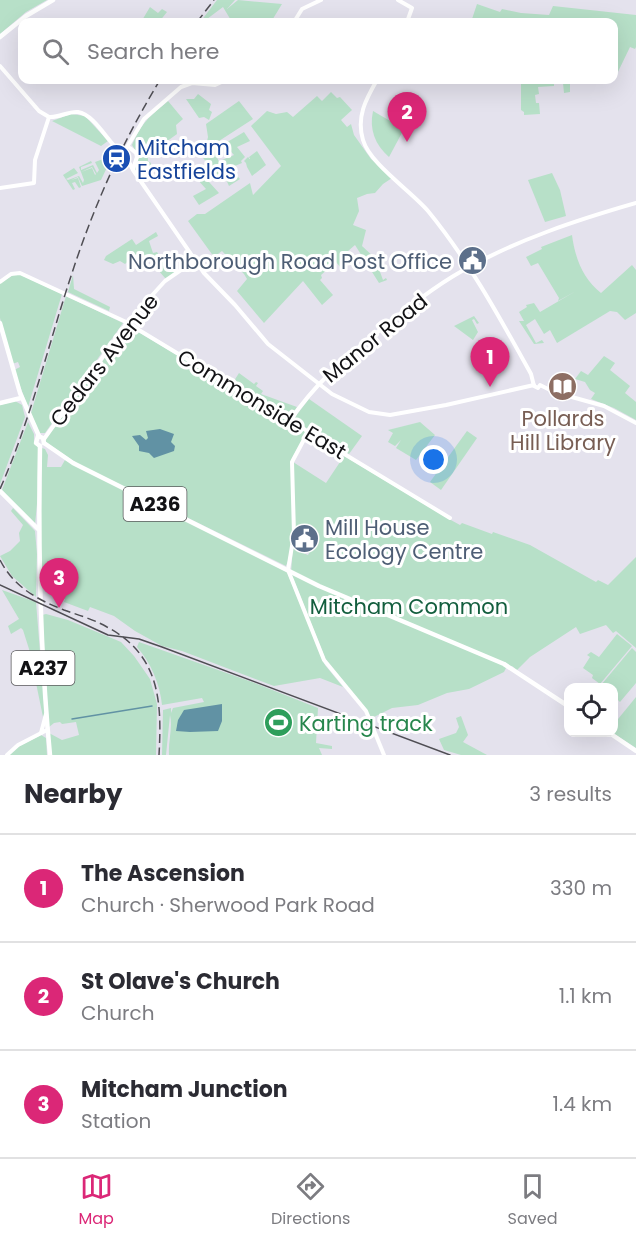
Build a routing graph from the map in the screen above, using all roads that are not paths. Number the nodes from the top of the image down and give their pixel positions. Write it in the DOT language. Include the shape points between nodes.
graph roads {
  1 [pos="52,0"];
  2 [pos="398,0"];
  3 [pos="319,1"];
  4 [pos="24,18"];
  5 [pos="296,18"];
  6 [pos="409,18"];
  7 [pos="18,22"];
  8 [pos="0,37"];
  9 [pos="0,66"];
  10 [pos="186,84"];
  11 [pos="375,84"];
  12 [pos="50,117"];
  13 [pos="125,153"];
  14 [pos="137,157"];
  15 [pos="133,170"];
  16 [pos="0,188"];
  17 [pos="636,203"];
  18 [pos="194,261"];
  19 [pos="468,267"];
  20 [pos="1,280"];
  21 [pos="127,323"];
  22 [pos="0,324"];
  23 [pos="535,382"];
  24 [pos="318,384"];
  25 [pos="21,398"];
  26 [pos="0,404"];
  27 [pos="291,419"];
  28 [pos="636,423"];
  29 [pos="308,432"];
  30 [pos="41,440"];
  31 [pos="0,491"];
  32 [pos="450,518"];
  33 [pos="38,529"];
  34 [pos="288,570"];
  35 [pos="564,703"];
  36 [pos="46,714"];
  37 [pos="47,730"];
  38 [pos="41,733"];
  39 [pos="48,737"];
  40 [pos="615,737"];
  41 [pos="636,752"];
  42 [pos="7,755"];
  43 [pos="50,755"];
  44 [pos="384,755"];
  1 -- 4 [label="main road"];
  2 -- 6 [label="street" via="412,9"];
  3 -- 5 [label="street" via="301,9"];
  7 -- 8 [label="main road"];
  9 -- 12 [label="street" via="40,112"];
  10 -- 13 [label="street" via="144,119"];
  11 -- 19 [label="street" via="362,108 365,144 427,211"];
  12 -- 13 [label="street" via="85,114"];
  12 -- 16 [label="street" via="35,157 34,183"];
  13 -- 14 [label="street"];
  13 -- 14 [label="street" via="136,153"];
  13 -- 15 [label="street"];
  14 -- 15 [label="street"];
  15 -- 18 [label="street"];
  17 -- 19 [label="street, Manor Road" via="518,243"];
  18 -- 21 [label="street, Cedars Avenue" via="165,281"];
  18 -- 24 [label="street" via="266,342"];
  19 -- 23 [label="street"];
  19 -- 24 [label="street, Manor Road" via="348,355"];
  20 -- 21 [label="street, Commonside East" via="18,273"];
  21 -- 27 [label="street, Commonside East"];
  21 -- 30 [label="street, Cedars Avenue"];
  22 -- 25 [label="main road, A236"];
  23 -- 24 [label="street" via="450,405 389,415 364,410"];
  23 -- 28 [label="street"];
  24 -- 27 [label="street, Manor Road"];
  25 -- 26 [label="main road"];
  25 -- 30 [label="main road, A236"];
  27 -- 29 [label="street, Commonside East"];
  29 -- 32 [label="street, Commonside East"];
  29 -- 34 [label="street" via="292,462 294,534"];
  30 -- 33 [label="main road, A237"];
  30 -- 34 [label="main road, A236" via="73,463"];
  31 -- 33 [label="main road"];
  33 -- 36 [label="main road, A237"];
  34 -- 35 [label="main road, A236" via="510,668"];
  34 -- 44 [label="street" via="324,660 367,713"];
  36 -- 37 [label="main road, A237"];
  36 -- 38 [label="street"];
  37 -- 38 [label="street"];
  37 -- 39 [label="main road, A237"];
  38 -- 39 [label="street"];
  38 -- 42 [label="street"];
  39 -- 43 [label="main road, A237"];
  40 -- 41 [label="main road"];
}
